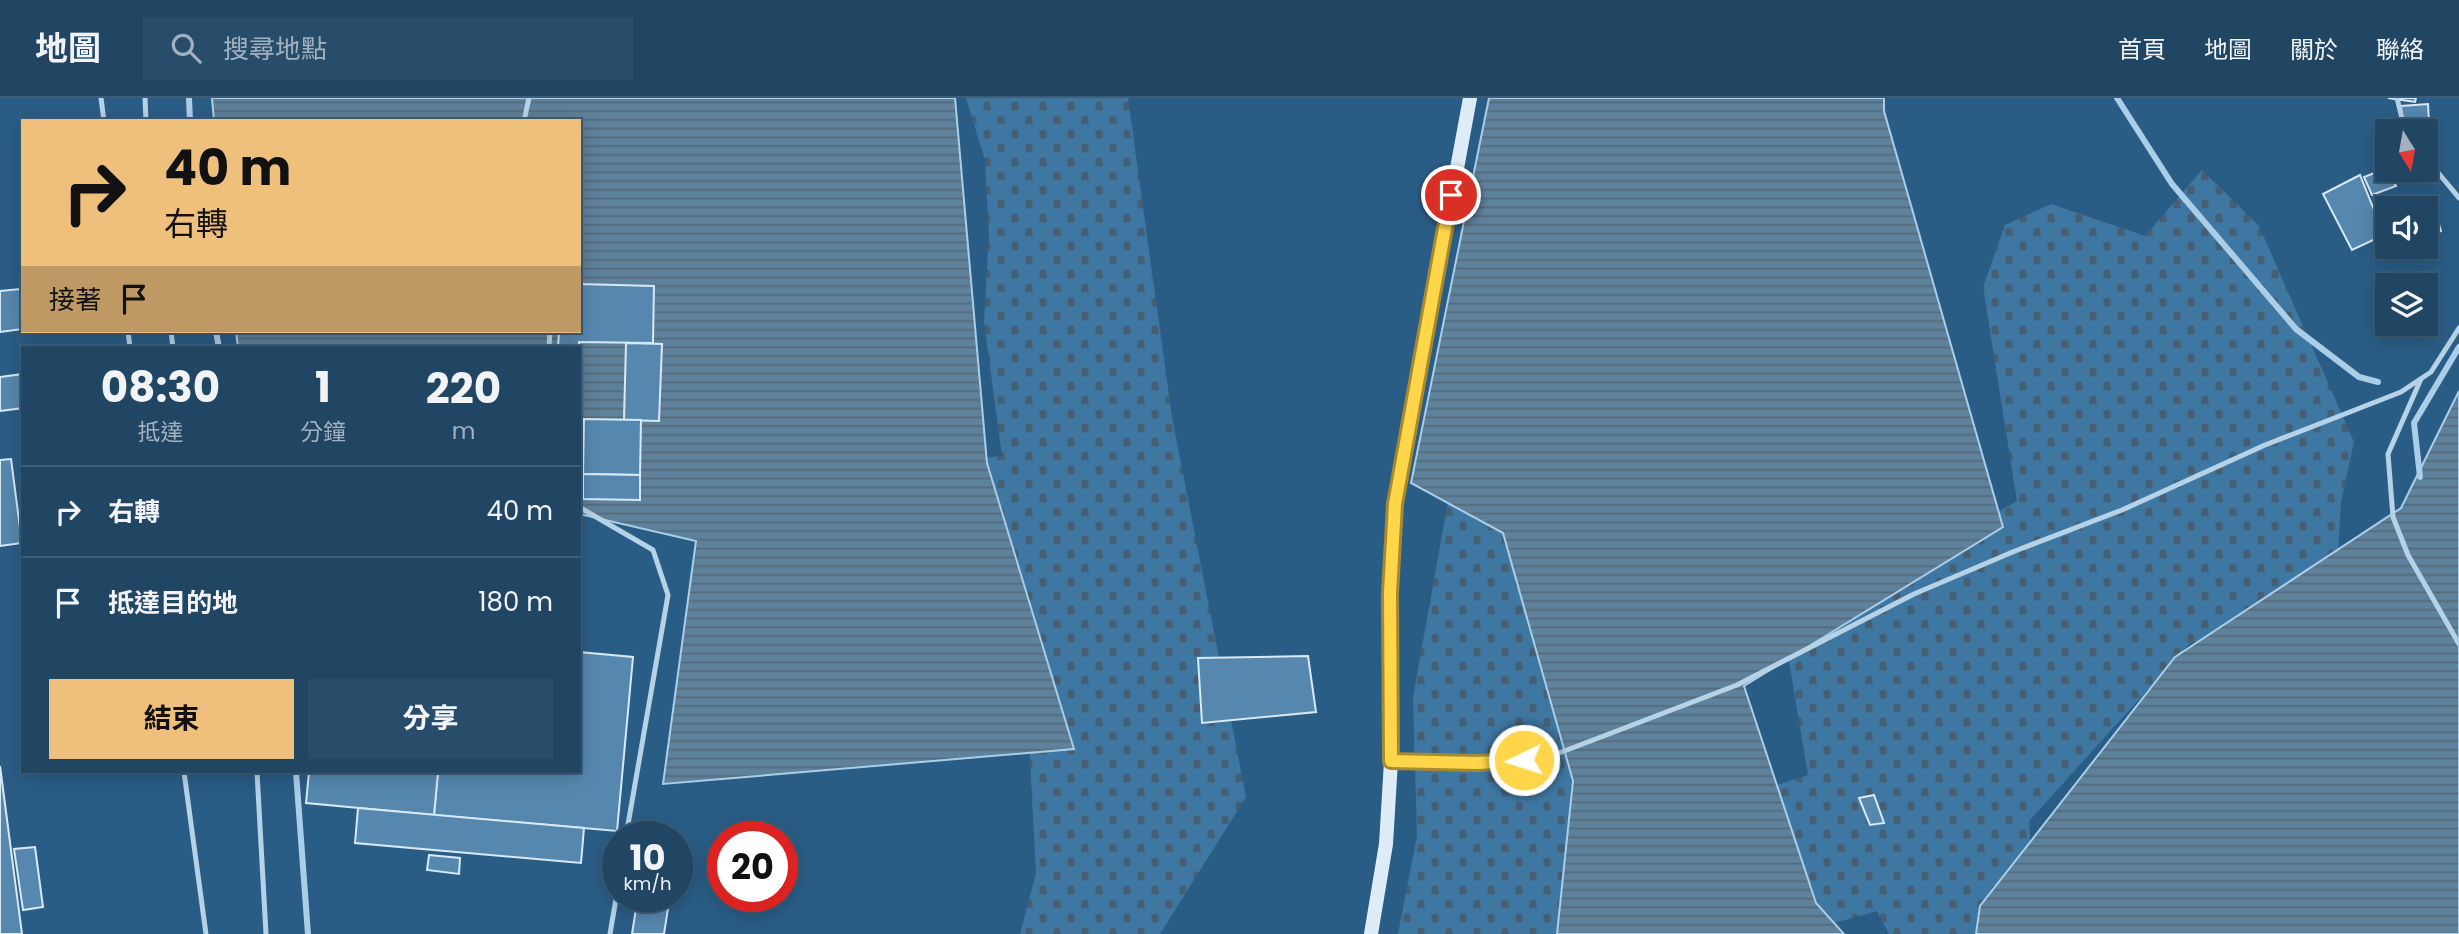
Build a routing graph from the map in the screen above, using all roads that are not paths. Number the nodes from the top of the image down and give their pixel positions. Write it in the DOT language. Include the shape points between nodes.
graph roads {
  1 [pos="101,98"];
  2 [pos="145,98"];
  3 [pos="529,98"];
  4 [pos="1470,98"];
  5 [pos="2397,98"];
  6 [pos="104,119"];
  7 [pos="146,119"];
  8 [pos="524,119"];
  9 [pos="2403,119"];
  10 [pos="2438,173"];
  11 [pos="2459,198"];
  12 [pos="2459,328"];
  13 [pos="2421,379"];
  14 [pos="581,508"];
  15 [pos="2459,644"];
  16 [pos="1391,761"];
  17 [pos="184,773"];
  18 [pos="257,773"];
  19 [pos="629,821"];
  20 [pos="614,912"];
  21 [pos="206,934"];
  22 [pos="266,934"];
  23 [pos="610,934"];
  24 [pos="1371,934"];
  1 -- 6 [label="lane"];
  2 -- 7 [label="lane"];
  3 -- 8 [label="lane"];
  4 -- 16 [label="street" via="1395,504 1390,593"];
  5 -- 9 [label="lane"];
  10 -- 11 [label="lane"];
  12 -- 13 [label="lane" via="2431,372"];
  13 -- 15 [label="lane" via="2388,454 2393,517 2408,555"];
  13 -- 16 [label="lane" via="2122,510 1914,594 1737,685 1593,743 1546,758 1478,763"];
  14 -- 19 [label="lane" via="653,550 668,595"];
  16 -- 24 [label="street" via="1386,844"];
  17 -- 21 [label="lane"];
  18 -- 22 [label="lane"];
  20 -- 23 [label="lane"];
}
